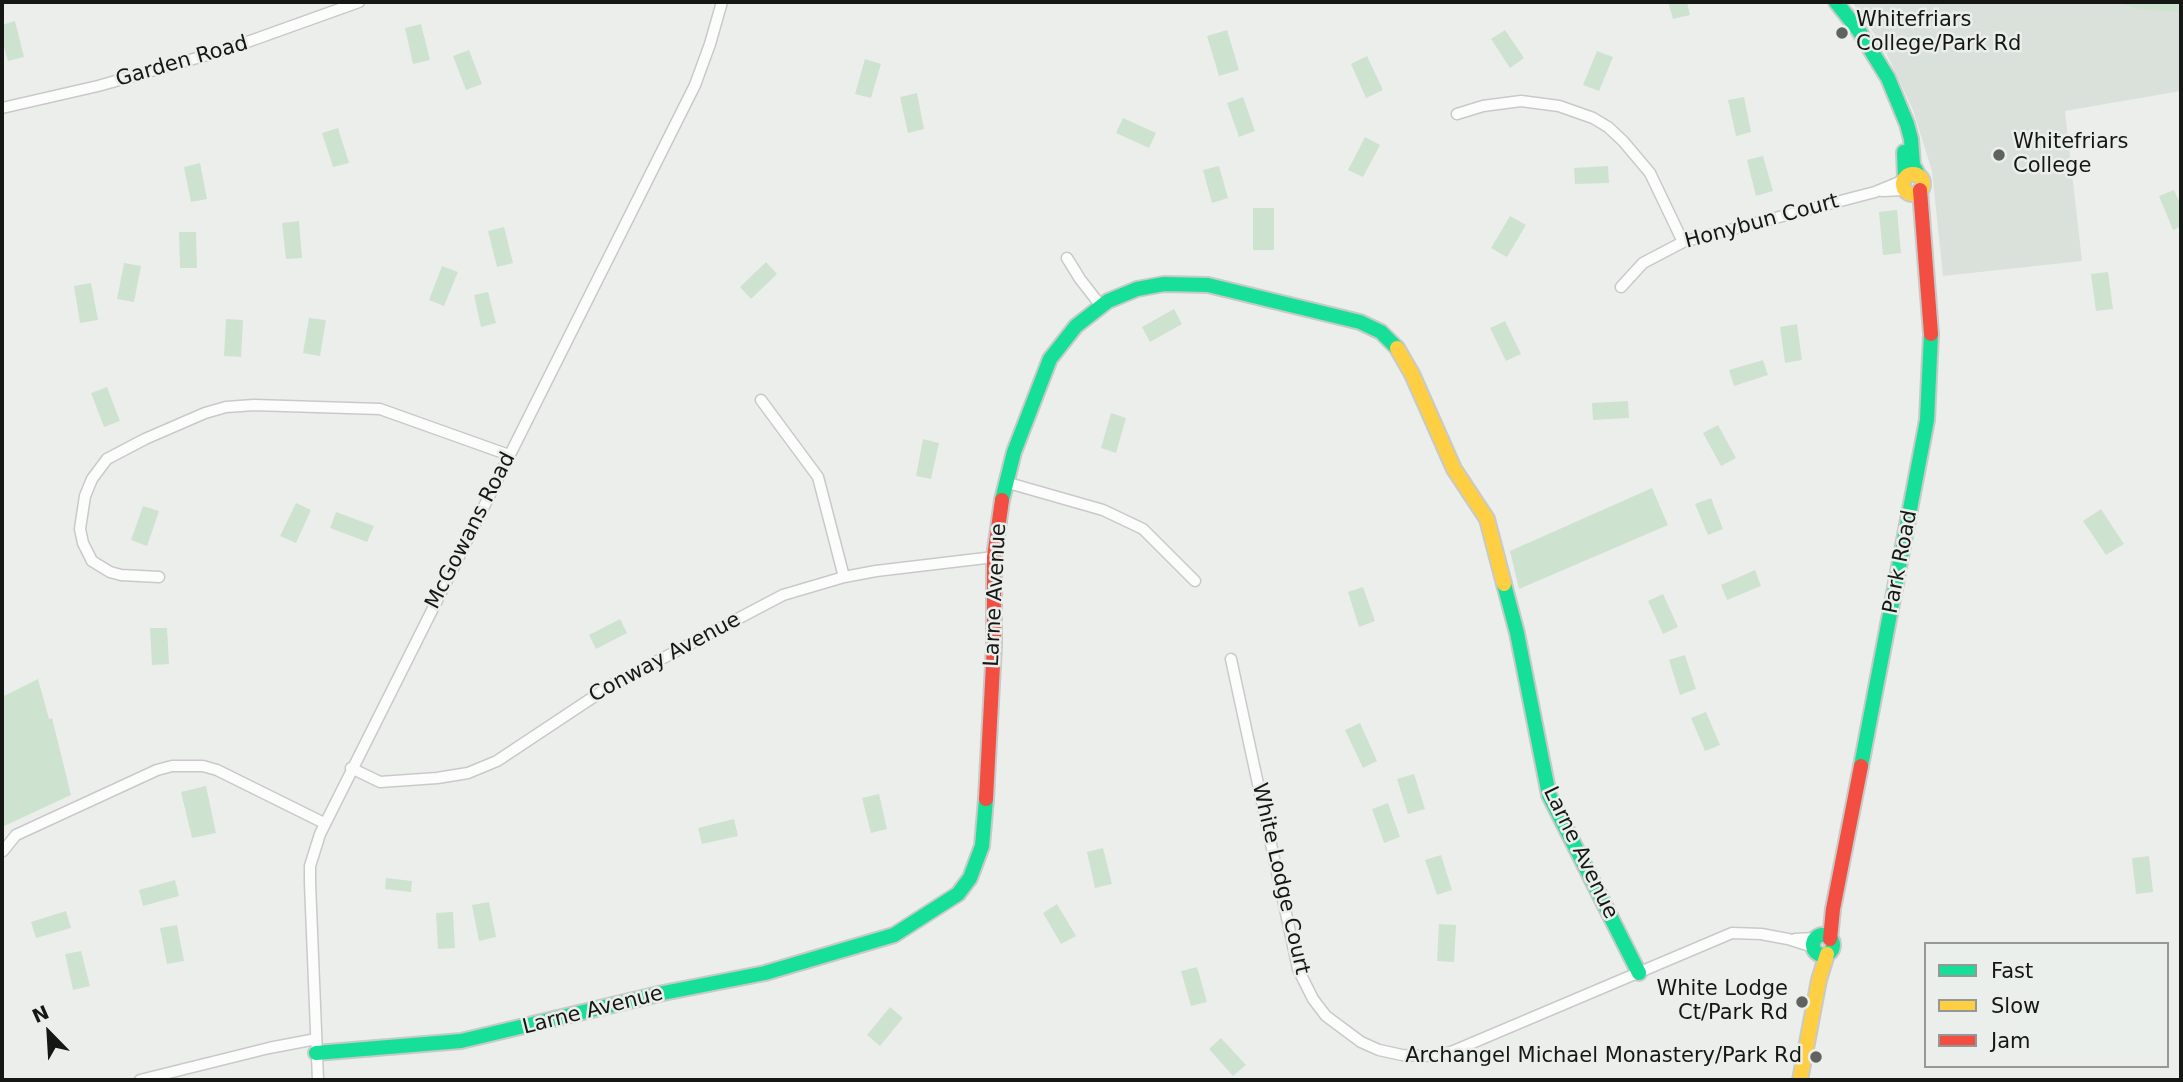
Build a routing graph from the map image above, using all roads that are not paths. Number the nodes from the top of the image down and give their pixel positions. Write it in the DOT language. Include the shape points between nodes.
graph roads {
  1 [pos="359,2"];
  2 [pos="722,2"];
  3 [pos="1836,2"];
  4 [pos="2,108"];
  5 [pos="1457,114"];
  6 [pos="1910,184"];
  7 [pos="1683,242"];
  8 [pos="1067,258"];
  9 [pos="1621,287"];
  10 [pos="1101,306"];
  11 [pos="761,400"];
  12 [pos="509,455"];
  13 [pos="1005,482"];
  14 [pos="994,557"];
  15 [pos="159,577"];
  16 [pos="844,577"];
  17 [pos="1195,581"];
  18 [pos="1231,659"];
  19 [pos="351,768"];
  20 [pos="324,823"];
  21 [pos="3,851"];
  22 [pos="1820,945"];
  23 [pos="1639,973"];
  24 [pos="316,1046"];
  25 [pos="140,1080"];
  26 [pos="318,1080"];
  27 [pos="1800,1080"];
  1 -- 4 [label="street, Garden Road" via="225,51"];
  2 -- 12 [label="street, McGowans Road" via="695,85"];
  3 -- 6 [label="street, Park Road" via="1895,117"];
  5 -- 7 [label="street" via="1521,101 1559,106 1593,118 1623,141 1650,173"];
  6 -- 7 [label="street, Honybun Court"];
  6 -- 22 [label="street, Park Road" via="1920,211 1930,307 1927,420 1833,909"];
  7 -- 9 [label="street, Honybun Court" via="1643,263"];
  8 -- 10 [label="street"];
  10 -- 13 [label="street, Larne Avenue" via="1076,326 1050,359"];
  10 -- 23 [label="street, Larne Avenue" via="1149,286 1196,283 1360,322 1390,340 1412,374 1454,469 1487,519 1517,633 1549,795"];
  11 -- 16 [label="street" via="817,477"];
  12 -- 15 [label="street" via="380,409 254,405 205,412 107,459 85,496 80,529 92,561 121,575"];
  12 -- 19 [label="street, McGowans Road"];
  13 -- 14 [label="street, Larne Avenue"];
  13 -- 17 [label="street" via="1103,510 1143,529"];
  14 -- 16 [label="street, Conway Avenue"];
  14 -- 24 [label="street, Larne Avenue" via="984,832 970,878 951,900 894,935 765,973 482,1038 415,1046"];
  16 -- 19 [label="street, Conway Avenue" via="783,595 610,685 481,768 389,782"];
  18 -- 23 [label="street, White Lodge Court" via="1298,970 1312,999 1340,1028 1391,1053 1425,1056 1451,1052"];
  19 -- 20 [label="street, McGowans Road"];
  20 -- 21 [label="street" via="217,770 172,766 16,835"];
  20 -- 24 [label="street, McGowans Road" via="310,874"];
  22 -- 23 [label="street, White Lodge Court" via="1751,932 1732,933"];
  22 -- 27 [label="street" via="1819,980"];
  24 -- 25 [label="street" via="270,1048"];
  24 -- 26 [label="street, McGowans Road"];
}
